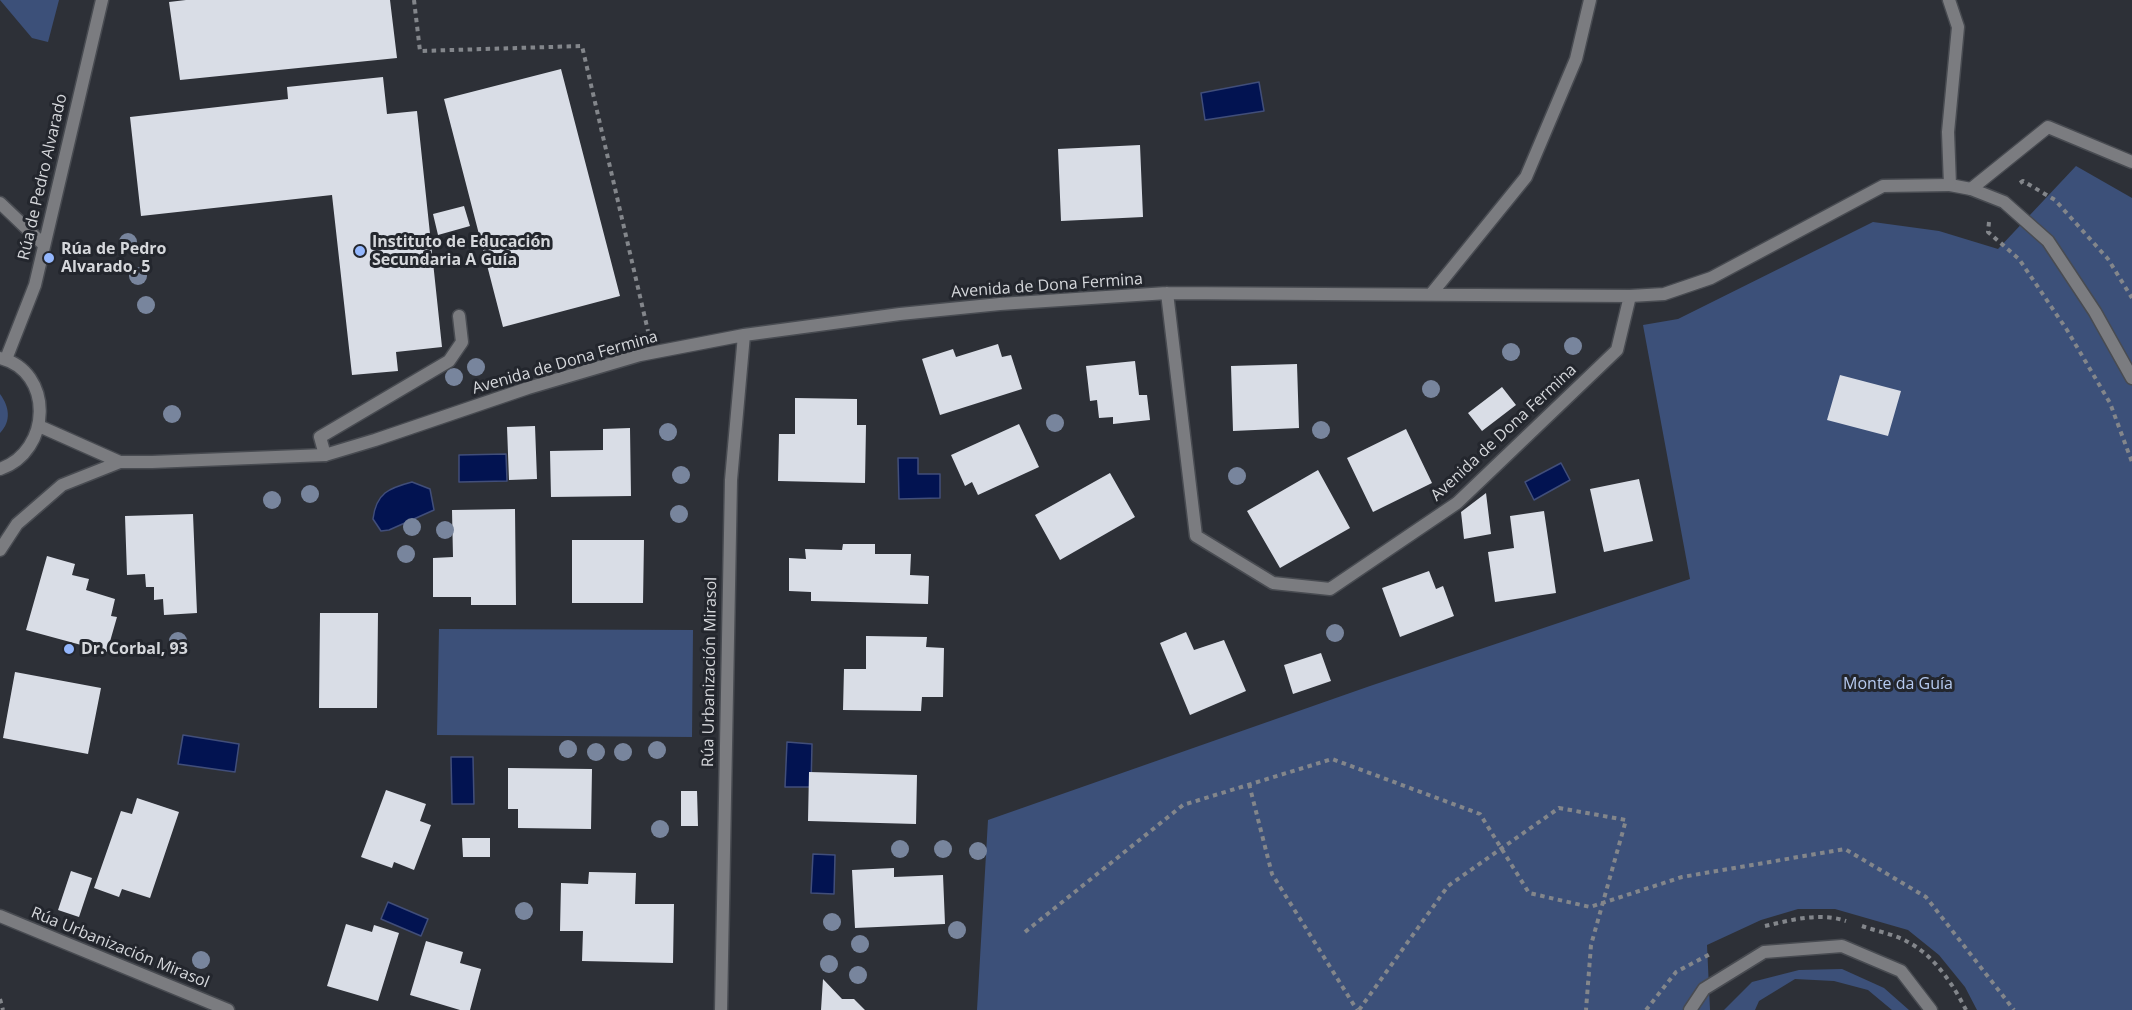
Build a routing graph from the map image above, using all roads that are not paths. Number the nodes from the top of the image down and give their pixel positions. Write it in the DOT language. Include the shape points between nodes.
graph roads {
  1 [pos="102,0"];
  2 [pos="1590,0"];
  3 [pos="1948,0"];
  4 [pos="2132,162"];
  5 [pos="1950,185"];
  6 [pos="1971,189"];
  7 [pos="0,203"];
  8 [pos="44,245"];
  9 [pos="1167,293"];
  10 [pos="1432,294"];
  11 [pos="1630,296"];
  12 [pos="459,316"];
  13 [pos="744,335"];
  14 [pos="3,358"];
  15 [pos="2132,378"];
  16 [pos="39,426"];
  17 [pos="325,454"];
  18 [pos="120,462"];
  19 [pos="0,469"];
  20 [pos="0,550"];
  21 [pos="0,916"];
  22 [pos="228,1010"];
  23 [pos="721,1010"];
  24 [pos="1690,1010"];
  25 [pos="1931,1010"];
  1 -- 8 [label="street, Rúa de Pedro Alvarado"];
  2 -- 10 [label="street" via="1576,59 1526,177"];
  3 -- 5 [label="street" via="1958,27 1948,132"];
  4 -- 6 [label="street" via="2048,127"];
  5 -- 6 [label="street, Avenida de Dona Fermina"];
  5 -- 11 [label="street, Avenida de Dona Fermina" via="1883,186 1711,278 1664,294"];
  6 -- 15 [label="street, Avenida de Dona Fermina" via="2004,201 2048,241"];
  7 -- 8 [label="street"];
  8 -- 14 [label="street, Rúa de Pedro Alvarado" via="34,285"];
  9 -- 10 [label="street, Avenida de Dona Fermina"];
  9 -- 11 [label="street, Avenida de Dona Fermina" via="1196,536 1273,583 1330,589 1457,503 1617,350"];
  9 -- 13 [label="street, Avenida de Dona Fermina" via="1000,304"];
  10 -- 11 [label="street, Avenida de Dona Fermina"];
  12 -- 17 [label="street" via="462,342 449,361 320,437"];
  13 -- 17 [label="street, Avenida de Dona Fermina" via="653,352"];
  13 -- 23 [label="street, Rúa Urbanización Mirasol" via="730,480"];
  14 -- 16 [label="street" via="23,371 35,387 40,406"];
  16 -- 18 [label="street"];
  16 -- 19 [label="street" via="22,456"];
  17 -- 18 [label="street, Avenida de Dona Fermina"];
  18 -- 20 [label="street" via="62,485 17,524"];
  21 -- 22 [label="street, Rúa Urbanización Mirasol"];
  24 -- 25 [label="street" via="1704,989 1764,952 1842,946 1901,971"];
}
